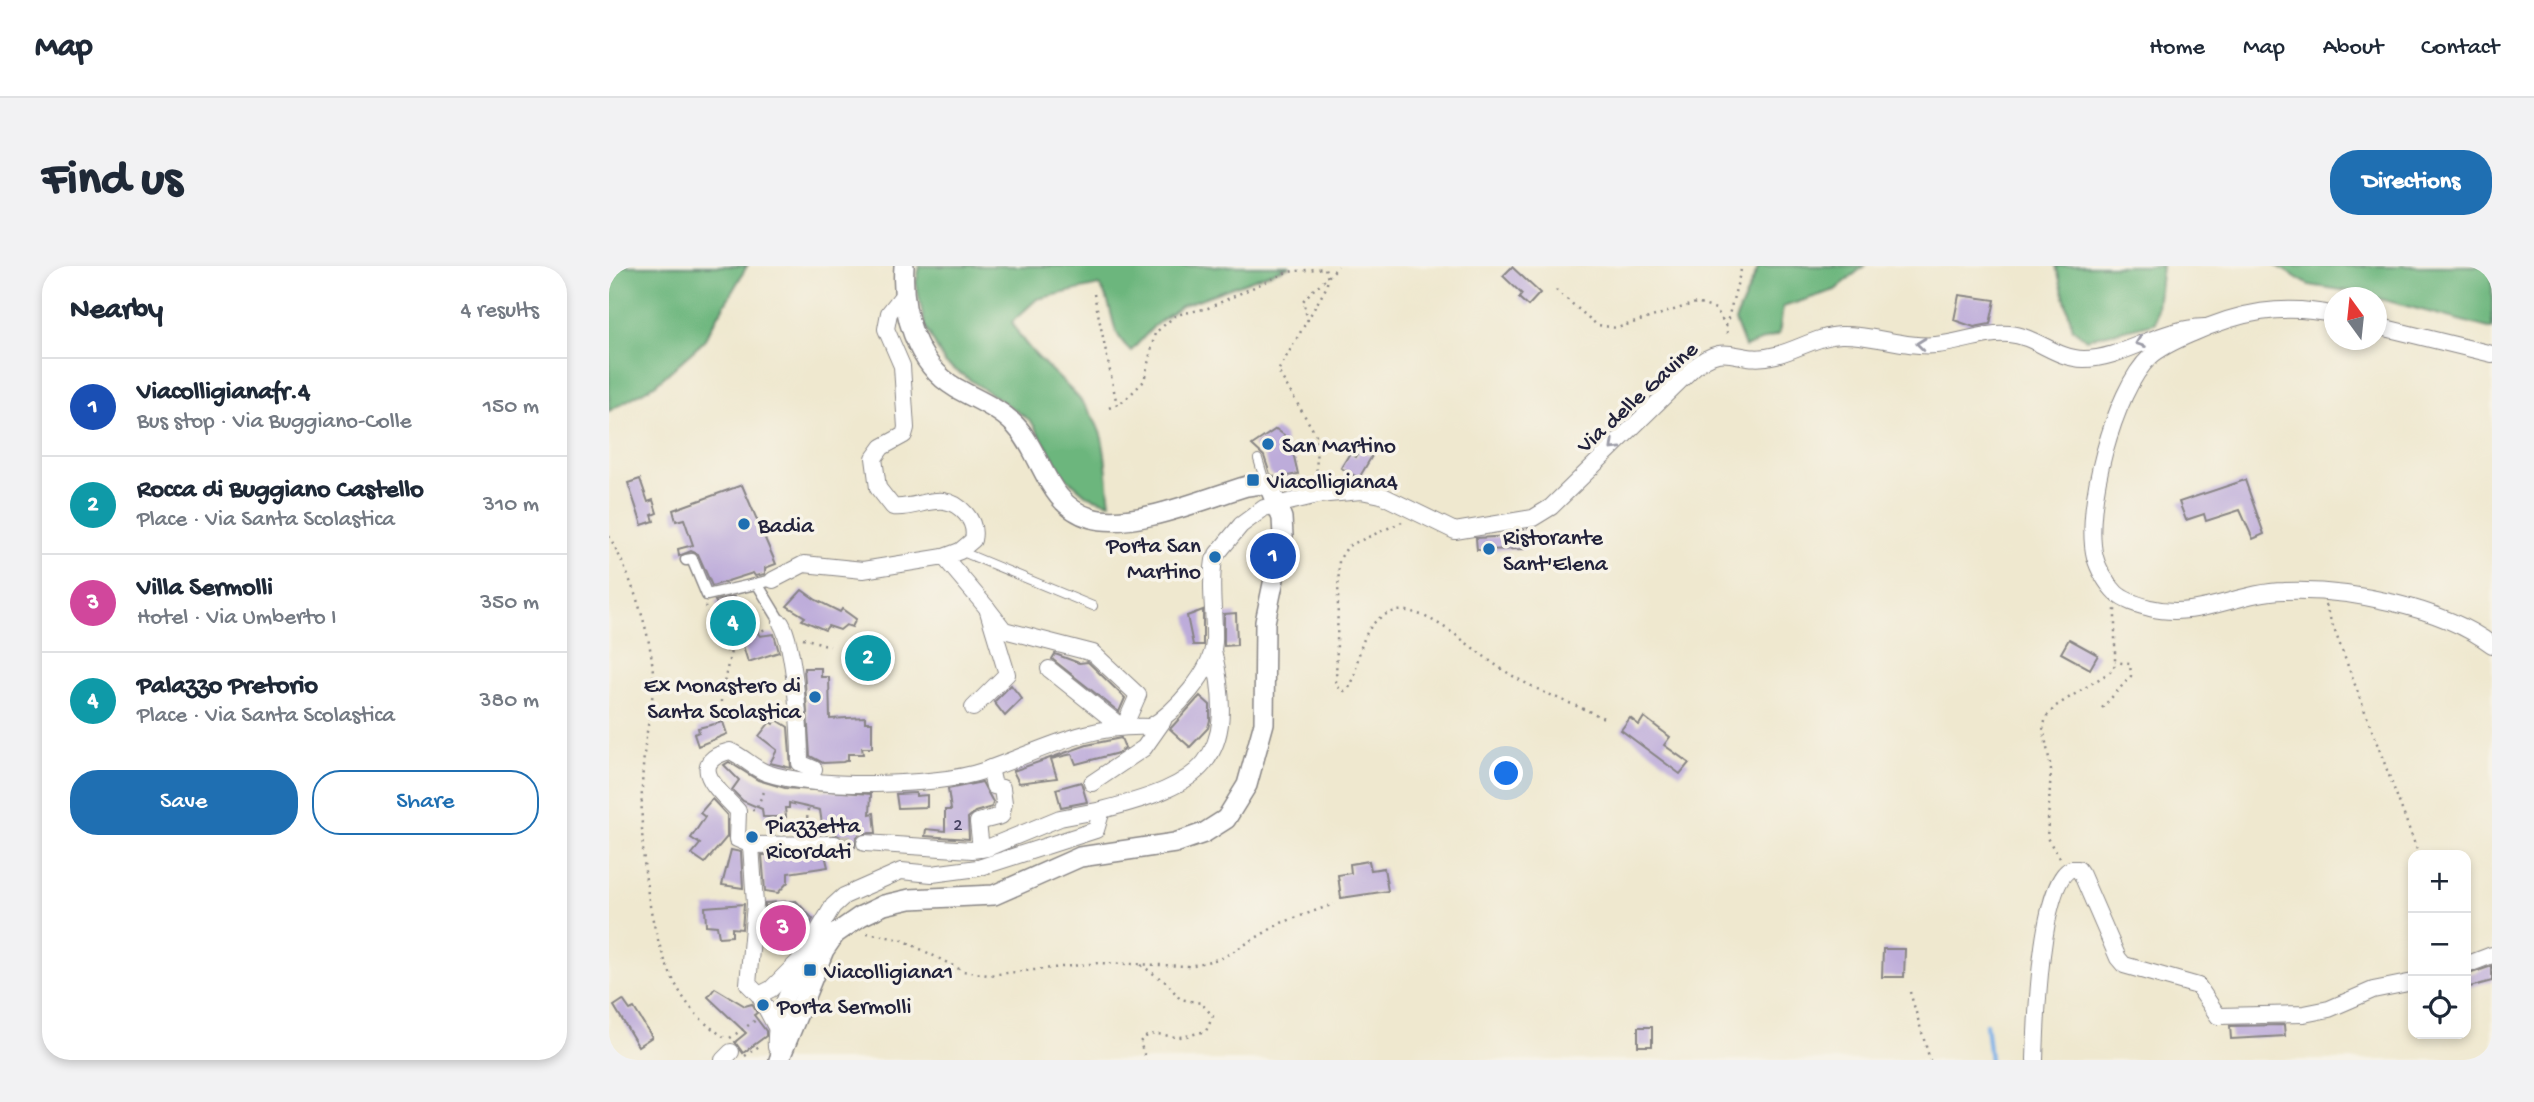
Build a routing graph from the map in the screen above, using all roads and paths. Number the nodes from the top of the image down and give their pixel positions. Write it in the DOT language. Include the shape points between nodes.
graph roads {
  1 [pos="904,266"];
  2 [pos="1338,266"];
  3 [pos="1742,266"];
  4 [pos="1328,279"];
  5 [pos="1556,290"];
  6 [pos="904,294"];
  7 [pos="1094,294"];
  8 [pos="2324,313"];
  9 [pos="1308,321"];
  10 [pos="1726,326"];
  11 [pos="2206,327"];
  12 [pos="2387,328"];
  13 [pos="1728,353"];
  14 [pos="2492,354"];
  15 [pos="1117,405"];
  16 [pos="1109,408"];
  17 [pos="1258,459"];
  18 [pos="1266,485"];
  19 [pos="1318,495"];
  20 [pos="1277,503"];
  21 [pos="1409,509"];
  22 [pos="609,536"];
  23 [pos="960,551"];
  24 [pos="944,557"];
  25 [pos="686,560"];
  26 [pos="766,582"];
  27 [pos="2320,592"];
  28 [pos="2117,594"];
  29 [pos="1093,606"];
  30 [pos="987,608"];
  31 [pos="706,610"];
  32 [pos="784,627"];
  33 [pos="751,635"];
  34 [pos="2492,645"];
  35 [pos="830,646"];
  36 [pos="1213,650"];
  37 [pos="730,656"];
  38 [pos="2115,662"];
  39 [pos="1049,669"];
  40 [pos="973,708"];
  41 [pos="2102,708"];
  42 [pos="1164,718"];
  43 [pos="1606,719"];
  44 [pos="719,723"];
  45 [pos="1125,726"];
  46 [pos="990,768"];
  47 [pos="814,769"];
  48 [pos="769,774"];
  49 [pos="1092,783"];
  50 [pos="1102,810"];
  51 [pos="737,819"];
  52 [pos="865,843"];
  53 [pos="835,844"];
  54 [pos="751,848"];
  55 [pos="981,849"];
  56 [pos="2417,850"];
  57 [pos="2068,870"];
  58 [pos="1334,904"];
  59 [pos="865,933"];
  60 [pos="814,953"];
  61 [pos="2492,956"];
  62 [pos="1139,963"];
  63 [pos="2471,963"];
  64 [pos="787,981"];
  65 [pos="2408,983"];
  66 [pos="1910,992"];
  67 [pos="758,995"];
  68 [pos="767,1012"];
  69 [pos="778,1043"];
  70 [pos="727,1056"];
  71 [pos="1146,1060"];
  72 [pos="1930,1060"];
  73 [pos="2035,1060"];
  1 -- 6 [label="street"];
  2 -- 4 [label="path"];
  3 -- 10 [label="path"];
  4 -- 9 [label="path"];
  4 -- 9 [label="path" via="1314,286 1303,301"];
  4 -- 15 [label="path" via="1325,268 1287,272 1208,308 1176,315 1155,333 1144,381"];
  5 -- 10 [label="path" via="1597,325 1617,328 1696,303 1716,309"];
  6 -- 18 [label="street" via="913,334 937,373 1014,424 1055,493 1078,512 1120,521 1247,486"];
  6 -- 23 [label="street" via="889,313 886,328 902,366 906,428 898,440 877,451 878,488 893,507 935,500 959,508 974,534"];
  7 -- 15 [label="path"];
  8 -- 11 [label="street, Via delle Gavine" via="2272,308"];
  9 -- 19 [label="path" via="1278,371 1316,435"];
  10 -- 13 [label="path"];
  11 -- 13 [label="street, Via delle Gavine, one-way" via="2181,328 2107,356 2083,359 2008,333 1923,346 1826,336 1763,358"];
  11 -- 28 [label="street, Via delle Gavine" via="2150,356 2127,388 2112,425 2100,468 2093,544 2099,569"];
  12 -- 14 [label="street"];
  13 -- 21 [label="street, Via delle Gavine, one-way" via="1708,355 1551,507 1533,518 1455,531"];
  15 -- 16 [label="path"];
  17 -- 18 [label="lane"];
  18 -- 20 [label="street"];
  19 -- 20 [label="street, Via delle Gavine"];
  19 -- 21 [label="street, Via delle Gavine" via="1361,491"];
  20 -- 36 [label="street, Via delle Gavine" via="1241,525 1216,557 1211,588"];
  20 -- 60 [label="street" via="1283,536 1265,622 1264,723 1247,785 1226,819 1175,843 1080,857 994,895 909,899 884,905 843,928"];
  21 -- 43 [label="path" via="1398,525 1348,546 1339,560 1337,687 1345,691 1352,685 1361,640 1377,620 1398,611 1412,612 1510,675"];
  22 -- 68 [label="path" via="639,610 652,662 653,701 642,797 651,917 669,967 699,1018 727,1040"];
  23 -- 24 [label="street"];
  23 -- 29 [label="lane"];
  24 -- 26 [label="street" via="863,570 804,564"];
  24 -- 30 [label="street"];
  25 -- 26 [label="street" via="692,559 707,595"];
  26 -- 32 [label="street"];
  27 -- 28 [label="street" via="2266,593 2185,613 2139,605"];
  27 -- 34 [label="street" via="2430,614"];
  27 -- 56 [label="path"];
  28 -- 38 [label="path"];
  30 -- 40 [label="street" via="1007,674"];
  30 -- 45 [label="street" via="1004,630 1093,653 1103,661 1138,695"];
  31 -- 37 [label="path"];
  32 -- 35 [label="path"];
  32 -- 47 [label="street" via="800,731 800,763"];
  33 -- 37 [label="path" via="732,648"];
  36 -- 42 [label="street" via="1182,702"];
  36 -- 50 [label="street" via="1220,704 1211,758 1167,792"];
  37 -- 44 [label="path" via="720,694"];
  38 -- 41 [label="path" via="2130,664 2131,676"];
  38 -- 57 [label="path" via="2110,672 2056,706 2043,727 2052,769 2047,838"];
  39 -- 45 [label="street"];
  42 -- 45 [label="street" via="1150,727"];
  42 -- 49 [label="street" via="1144,748"];
  45 -- 46 [label="street" via="1055,742"];
  46 -- 48 [label="street" via="947,779 848,784"];
  46 -- 55 [label="street" via="994,786 1002,789 1004,811 978,822"];
  48 -- 51 [label="path" via="755,810"];
  48 -- 51 [label="street" via="730,751 717,756 708,774"];
  50 -- 55 [label="street" via="1060,818"];
  50 -- 60 [label="street" via="1096,830 1018,857 953,873 901,871 844,896 833,906"];
  51 -- 54 [label="street" via="737,839"];
  52 -- 55 [label="street"];
  53 -- 54 [label="street"];
  54 -- 67 [label="street" via="755,904 748,984"];
  57 -- 65 [label="street" via="2078,869 2082,875 2124,965 2198,986 2218,1016 2304,1014"];
  57 -- 73 [label="street" via="2052,908 2038,967"];
  58 -- 62 [label="path" via="1281,923 1223,958 1190,966"];
  59 -- 62 [label="path" via="903,940 963,971 988,975"];
  60 -- 64 [label="street"];
  60 -- 69 [label="street"];
  61 -- 63 [label="street"];
  62 -- 71 [label="path" via="1180,999 1201,1003 1213,1016 1206,1031 1144,1037 1140,1042"];
  64 -- 67 [label="street"];
  64 -- 69 [label="street"];
  66 -- 72 [label="path"];
  67 -- 68 [label="street"];
  68 -- 69 [label="street"];
  69 -- 70 [label="path" via="745,1056"];
}
